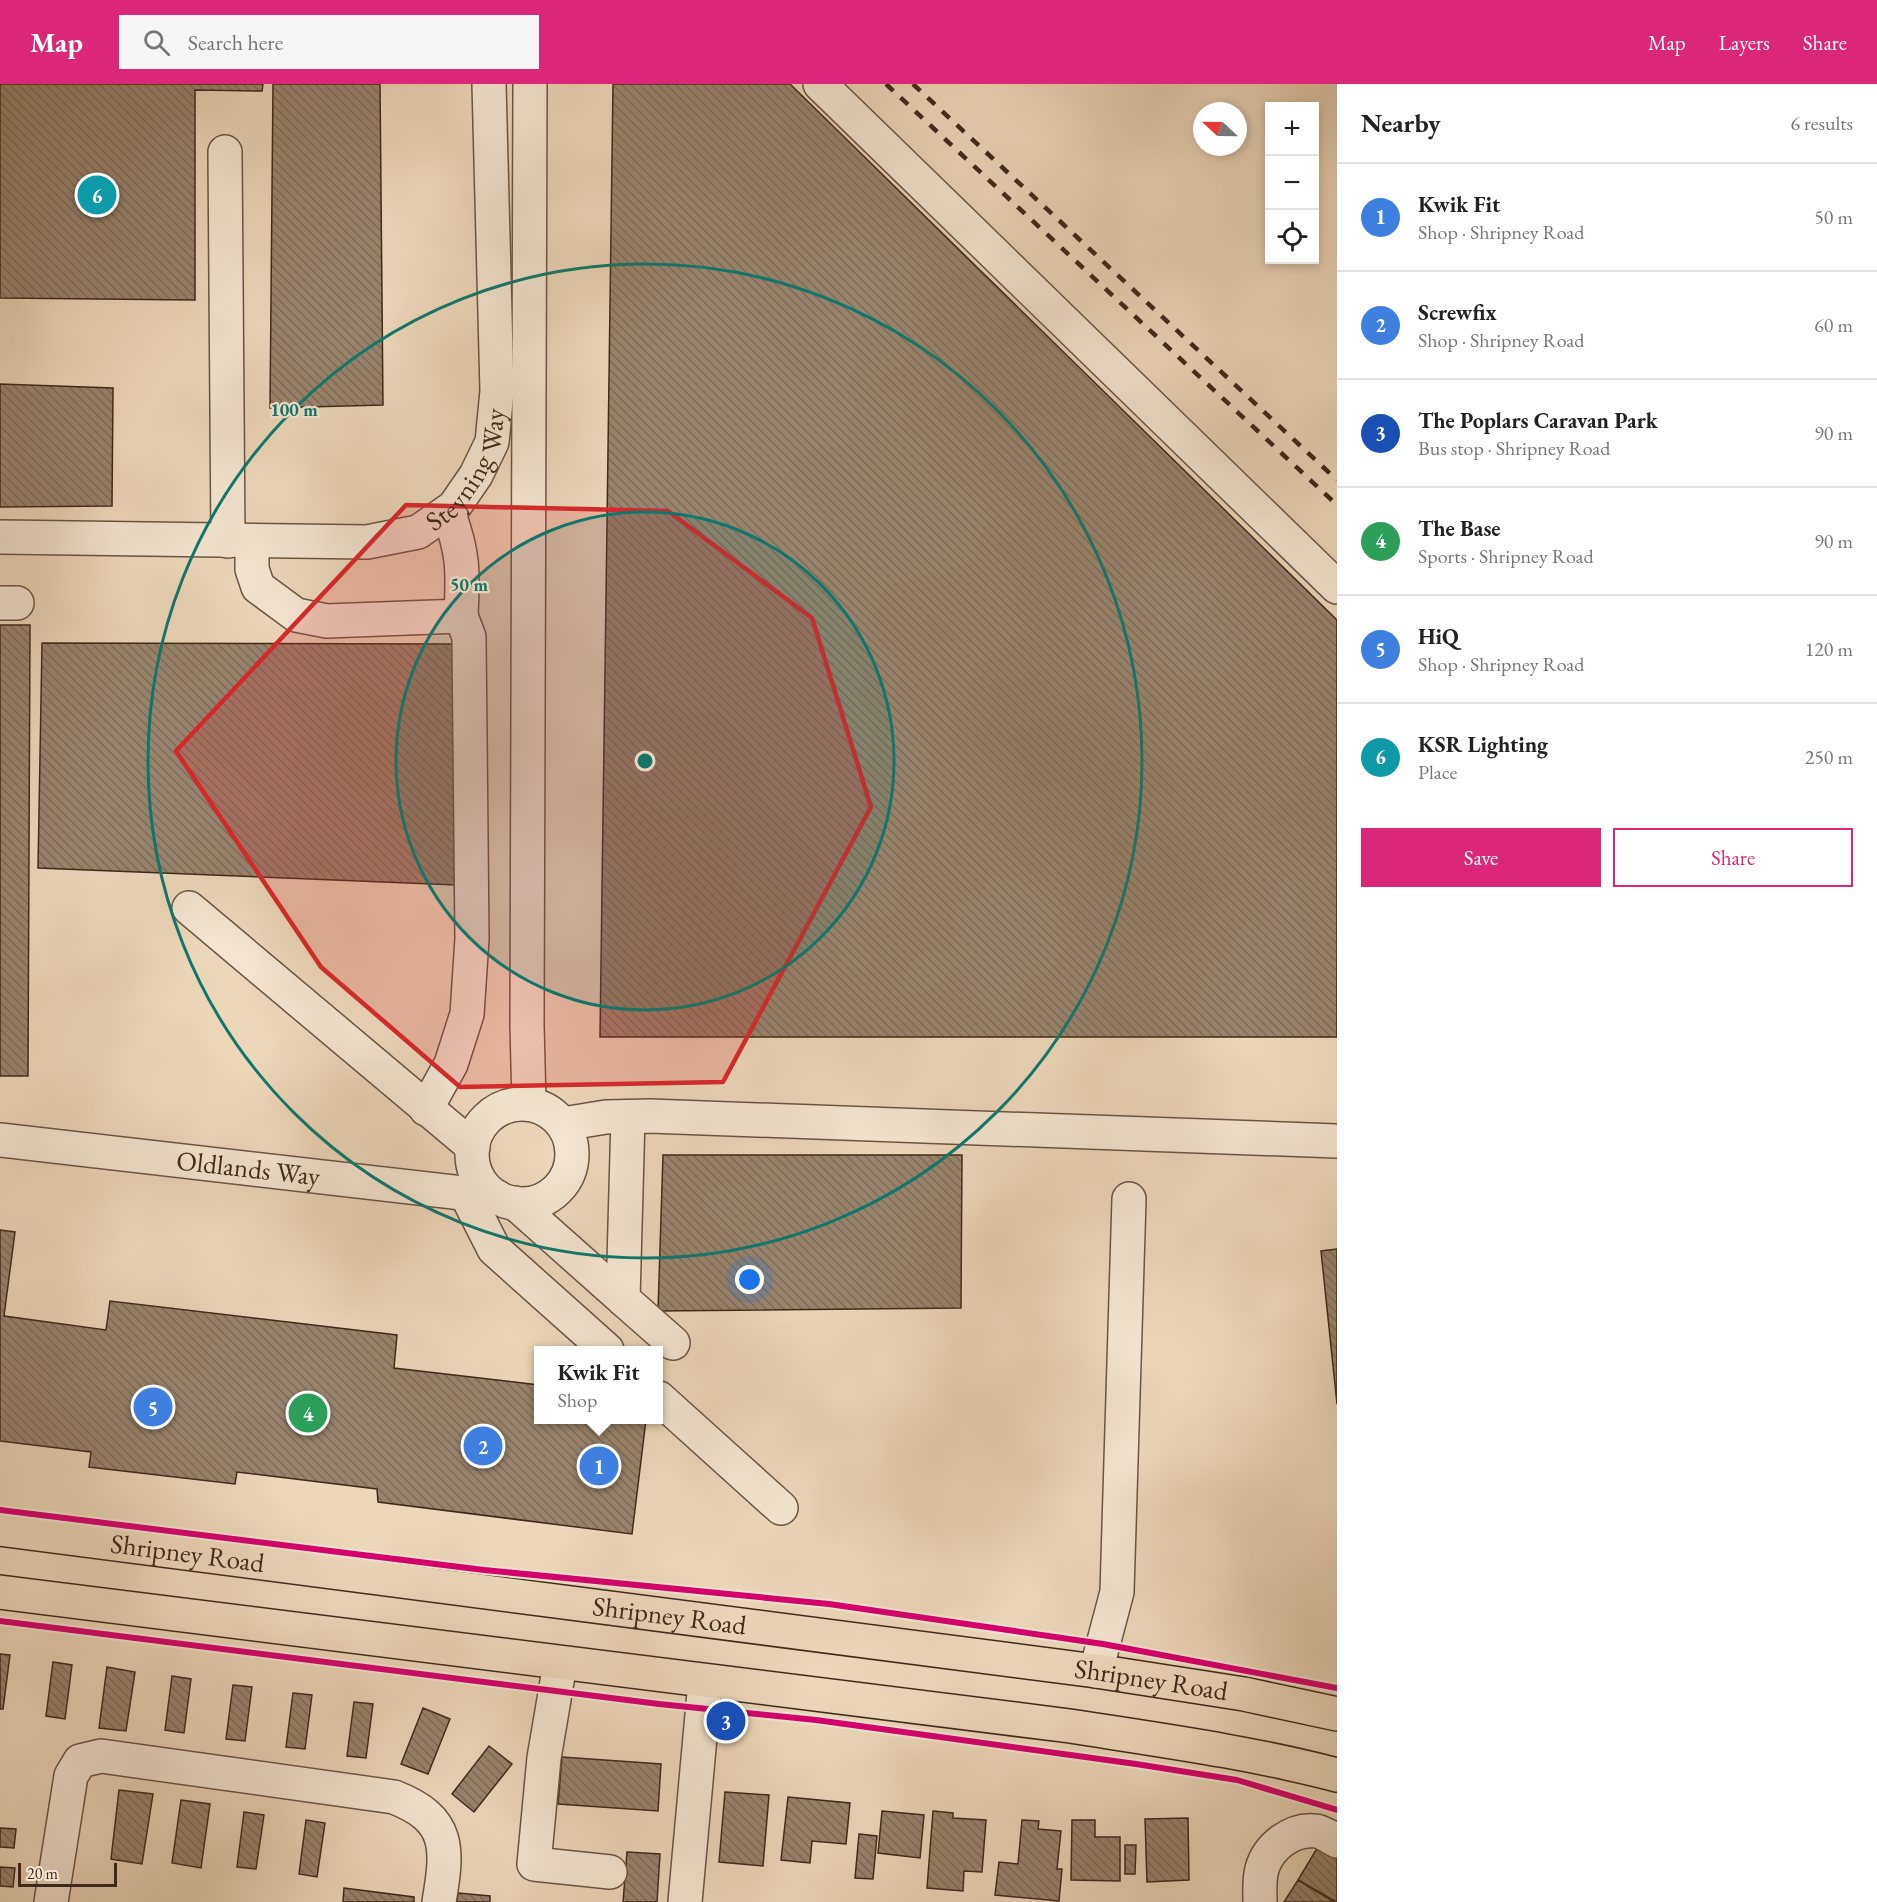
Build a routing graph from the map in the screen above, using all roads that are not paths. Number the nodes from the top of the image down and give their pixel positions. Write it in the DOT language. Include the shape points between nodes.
graph roads {
  1 [pos="489,84"];
  2 [pos="530,84"];
  3 [pos="820,84"];
  4 [pos="225,152"];
  5 [pos="448,512"];
  6 [pos="0,537"];
  7 [pos="240,541"];
  8 [pos="1337,587"];
  9 [pos="461,616"];
  10 [pos="189,908"];
  11 [pos="529,1104"];
  12 [pos="426,1109"];
  13 [pos="628,1117"];
  14 [pos="562,1124"];
  15 [pos="0,1140"];
  16 [pos="1337,1141"];
  17 [pos="473,1147"];
  18 [pos="492,1198"];
  19 [pos="1129,1198"];
  20 [pos="623,1299"];
  21 [pos="673,1343"];
  22 [pos="603,1346"];
  23 [pos="663,1402"];
  24 [pos="781,1508"];
  25 [pos="0,1529"];
  26 [pos="0,1592"];
  27 [pos="560,1664"];
  28 [pos="1096,1671"];
  29 [pos="705,1682"];
  30 [pos="1337,1714"];
  31 [pos="1337,1775"];
  32 [pos="1337,1841"];
  33 [pos="610,1872"];
  34 [pos="51,1902"];
  35 [pos="439,1902"];
  36 [pos="686,1902"];
  37 [pos="1260,1902"];
  1 -- 5 [label="lane, Steyning Way" via="496,401 492,442 476,475"];
  2 -- 11 [label="lane"];
  3 -- 8 [label="lane"];
  4 -- 7 [label="lane"];
  5 -- 7 [label="lane, Steyning Way" via="418,532 367,543"];
  5 -- 9 [label="lane" via="464,565"];
  6 -- 7 [label="lane, Steyning Way"];
  7 -- 9 [label="lane" via="258,587 296,615 327,621"];
  9 -- 12 [label="lane" via="469,637 472,939 467,1014 452,1064"];
  10 -- 12 [label="lane"];
  11 -- 14 [label="lane" via="542,1108"];
  11 -- 17 [label="lane" via="499,1110 486,1119"];
  12 -- 17 [label="lane"];
  13 -- 14 [label="lane"];
  13 -- 16 [label="lane"];
  13 -- 20 [label="lane"];
  14 -- 18 [label="lane, Oldlands Way" via="570,1138 572,1155 565,1179 547,1197 532,1203"];
  15 -- 18 [label="lane, Oldlands Way"];
  17 -- 18 [label="lane" via="477,1175"];
  18 -- 20 [label="lane"];
  18 -- 22 [label="lane" via="494,1249"];
  19 -- 28 [label="lane" via="1118,1592"];
  20 -- 21 [label="lane"];
  23 -- 24 [label="lane"];
  25 -- 28 [label="main road, Shripney Road"];
  26 -- 27 [label="main road"];
  27 -- 29 [label="main road"];
  27 -- 33 [label="lane" via="544,1758 534,1864"];
  28 -- 30 [label="main road, Shripney Road" via="1244,1694"];
  29 -- 31 [label="main road" via="1070,1726 1230,1752"];
  29 -- 36 [label="lane"];
  32 -- 37 [label="lane" via="1317,1831 1284,1839 1270,1852 1262,1869"];
  34 -- 35 [label="lane" via="71,1776 80,1761 101,1756 394,1797 411,1804 430,1817 442,1836 446,1860"];
}
